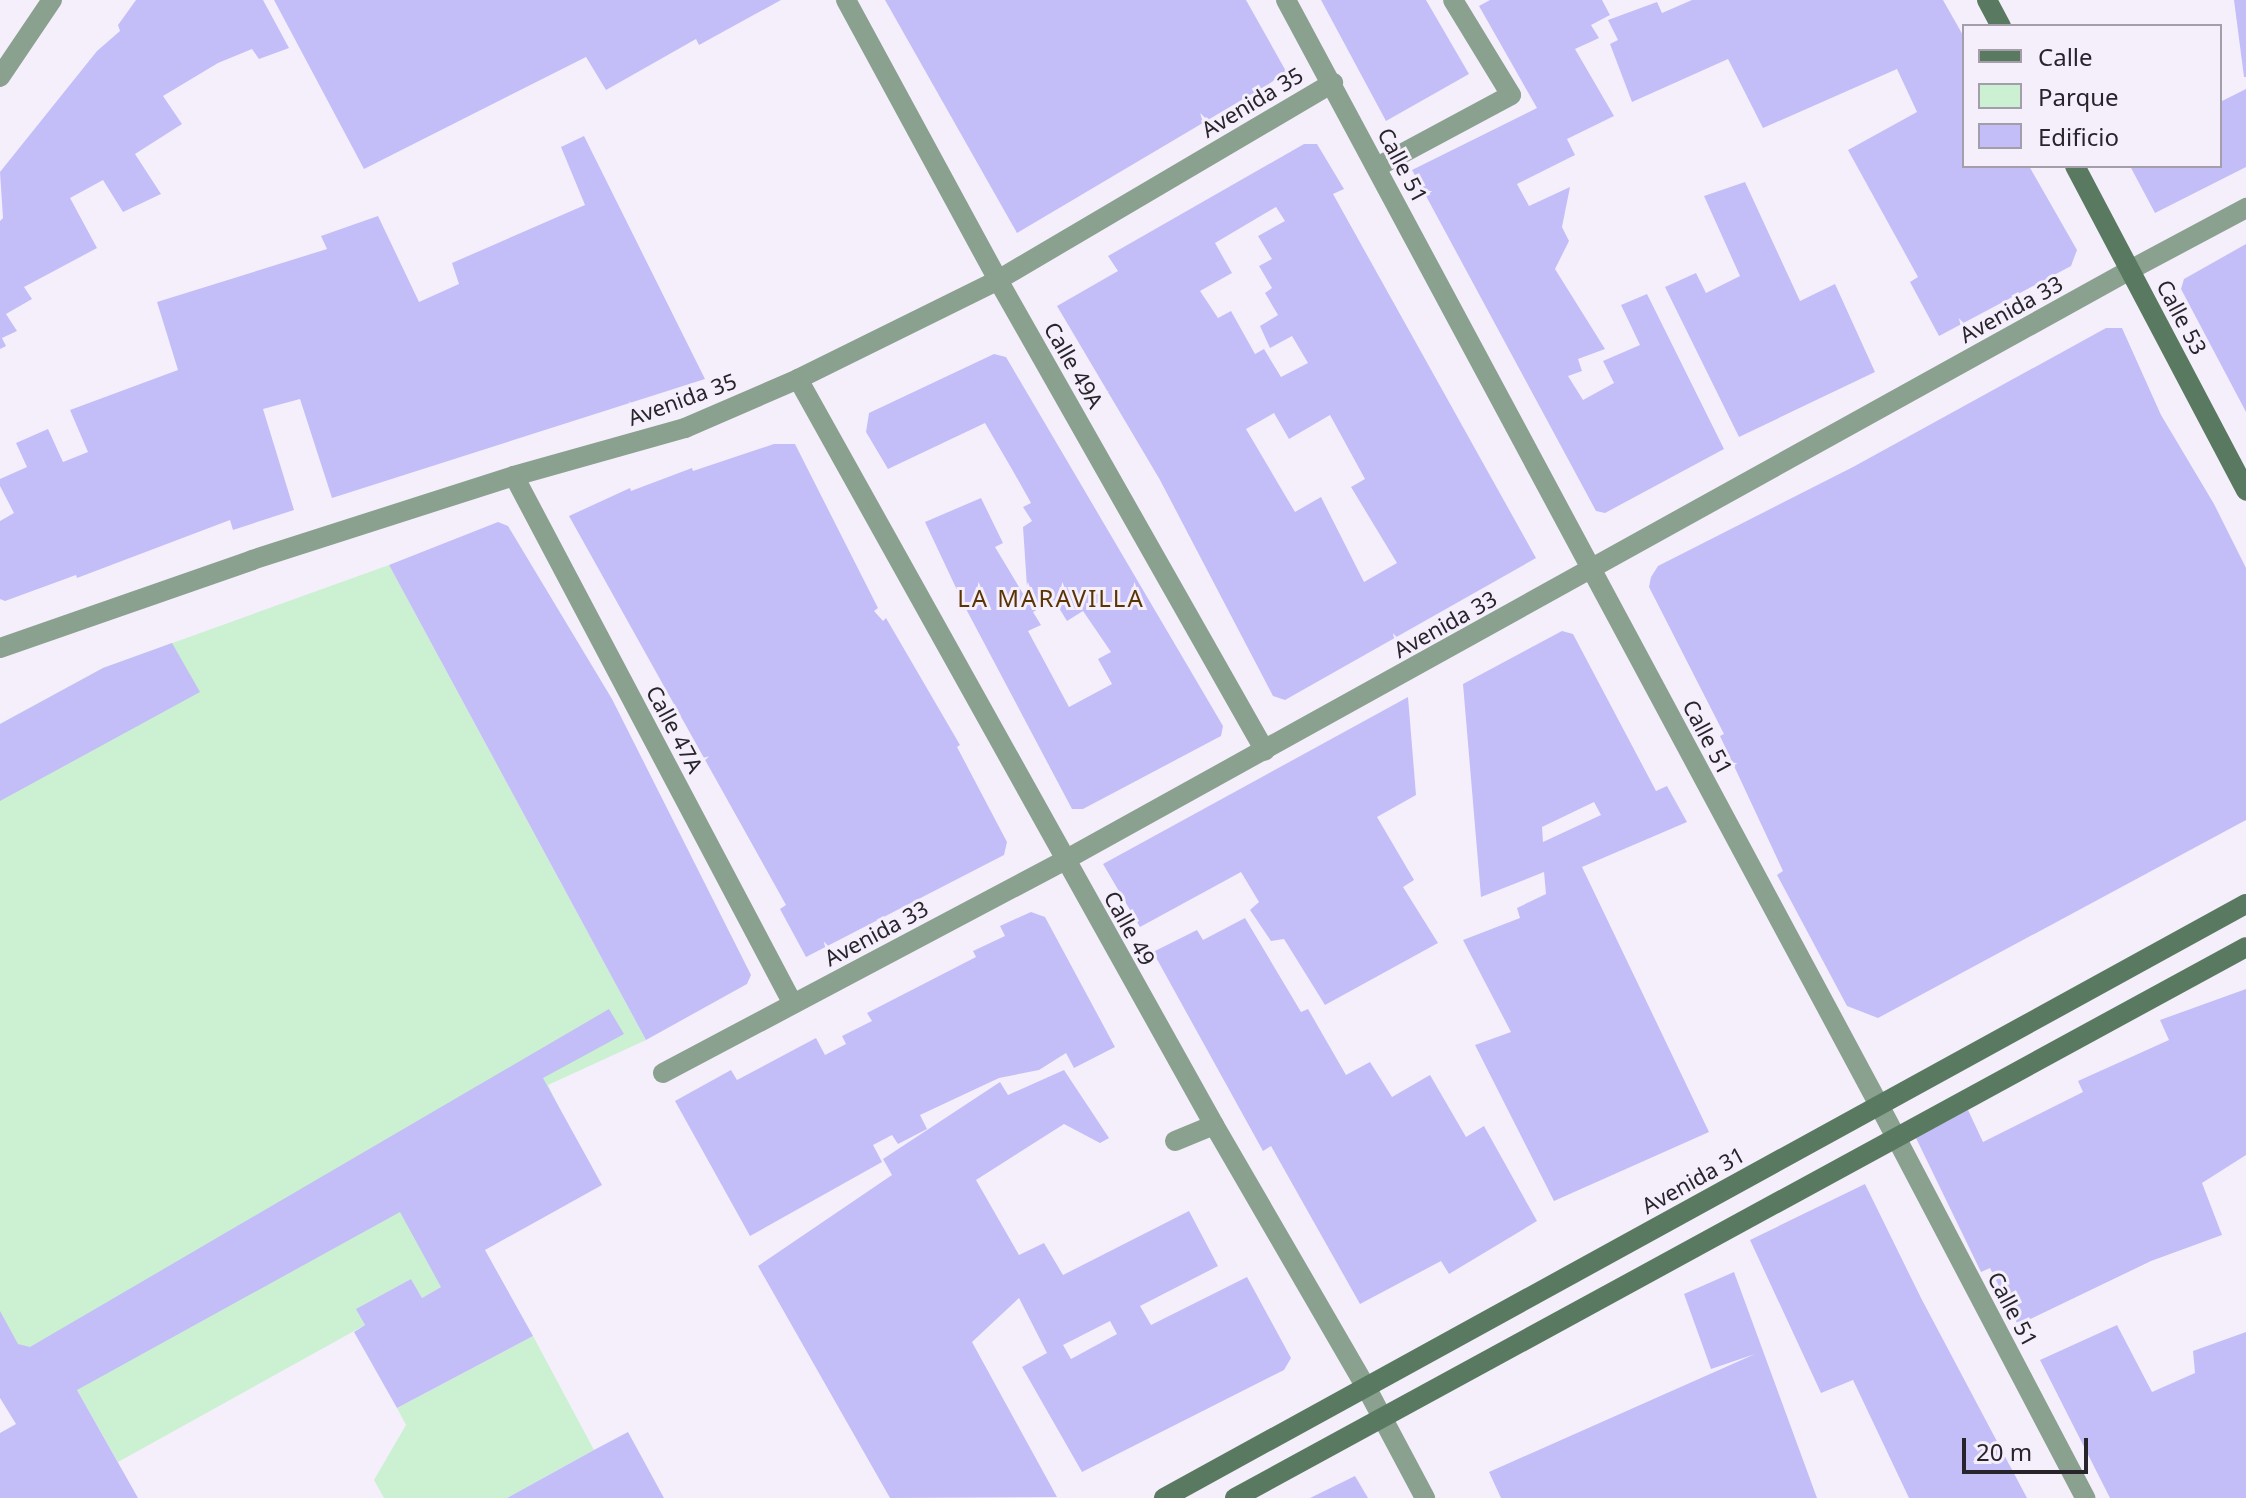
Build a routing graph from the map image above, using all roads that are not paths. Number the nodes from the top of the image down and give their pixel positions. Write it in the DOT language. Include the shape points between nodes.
graph roads {
  1 [pos="52,0"];
  2 [pos="846,0"];
  3 [pos="1286,0"];
  4 [pos="1453,0"];
  5 [pos="1987,0"];
  6 [pos="2000,24"];
  7 [pos="0,77"];
  8 [pos="1333,83"];
  9 [pos="1377,167"];
  10 [pos="2076,168"];
  11 [pos="2246,208"];
  12 [pos="2130,270"];
  13 [pos="998,280"];
  14 [pos="798,379"];
  15 [pos="514,476"];
  16 [pos="2246,491"];
  17 [pos="1592,571"];
  18 [pos="0,648"];
  19 [pos="1265,751"];
  20 [pos="1065,860"];
  21 [pos="2246,904"];
  22 [pos="2246,947"];
  23 [pos="793,1004"];
  24 [pos="663,1073"];
  25 [pos="1879,1105"];
  26 [pos="1214,1125"];
  27 [pos="1896,1137"];
  28 [pos="1175,1141"];
  29 [pos="1366,1387"];
  30 [pos="1384,1417"];
  31 [pos="1164,1498"];
  32 [pos="1235,1498"];
  33 [pos="1425,1498"];
  34 [pos="2085,1498"];
  1 -- 7 [label="street"];
  2 -- 13 [label="street, Calle 49A"];
  3 -- 8 [label="street, Calle 51"];
  4 -- 9 [label="street" via="1511,95"];
  5 -- 6 [label="main road"];
  8 -- 9 [label="street, Calle 51"];
  8 -- 13 [label="street, Avenida 35"];
  9 -- 17 [label="street, Calle 51"];
  10 -- 12 [label="main road, Calle 53"];
  11 -- 12 [label="street, Avenida 33"];
  12 -- 16 [label="main road, Calle 53"];
  12 -- 17 [label="street, Avenida 33"];
  13 -- 14 [label="street, Avenida 35"];
  13 -- 19 [label="street, Calle 49A"];
  14 -- 15 [label="street, Avenida 35" via="685,428"];
  14 -- 20 [label="street, Calle 49"];
  15 -- 18 [label="street, Avenida 35"];
  15 -- 23 [label="street, Calle 47A"];
  17 -- 19 [label="street, Avenida 33"];
  17 -- 25 [label="street, Calle 51"];
  19 -- 20 [label="street, Avenida 33"];
  20 -- 23 [label="street, Avenida 33"];
  20 -- 26 [label="street, Calle 49"];
  21 -- 25 [label="main road, Avenida 31"];
  22 -- 27 [label="main road"];
  23 -- 24 [label="street, Avenida 33"];
  25 -- 27 [label="street, Calle 51"];
  25 -- 29 [label="main road, Avenida 31"];
  26 -- 28 [label="street"];
  26 -- 29 [label="street, Calle 49"];
  27 -- 30 [label="main road"];
  27 -- 34 [label="street, Calle 51"];
  29 -- 30 [label="street, Calle 49"];
  29 -- 31 [label="main road, Avenida 31"];
  30 -- 32 [label="main road"];
  30 -- 33 [label="street, Calle 49"];
}
